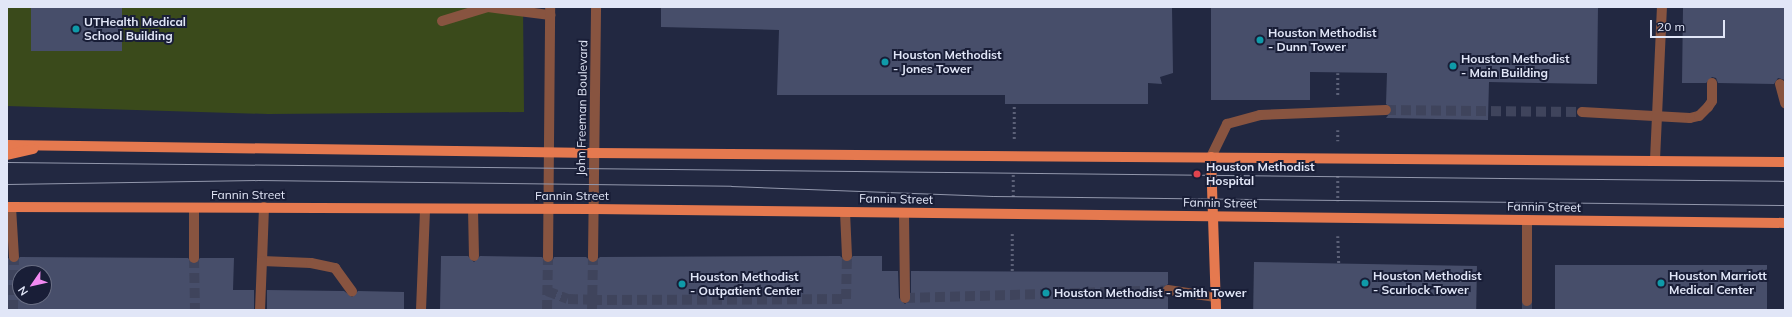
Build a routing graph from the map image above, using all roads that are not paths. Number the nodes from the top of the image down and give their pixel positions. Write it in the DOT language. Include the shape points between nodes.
graph roads {
  1 [pos="596,7"];
  2 [pos="1662,7"];
  3 [pos="550,11"];
  4 [pos="442,21"];
  5 [pos="1712,83"];
  6 [pos="1780,84"];
  7 [pos="1785,103"];
  8 [pos="1386,110"];
  9 [pos="1582,112"];
  10 [pos="1657,116"];
  11 [pos="7,145"];
  12 [pos="44,145"];
  13 [pos="548,152"];
  14 [pos="594,153"];
  15 [pos="7,156"];
  16 [pos="1211,157"];
  17 [pos="1655,160"];
  18 [pos="1785,162"];
  19 [pos="9,207"];
  20 [pos="264,207"];
  21 [pos="194,208"];
  22 [pos="425,209"];
  23 [pos="473,209"];
  24 [pos="548,209"];
  25 [pos="594,209"];
  26 [pos="846,212"];
  27 [pos="904,213"];
  28 [pos="1215,217"];
  29 [pos="1527,220"];
  30 [pos="1785,223"];
  31 [pos="474,256"];
  32 [pos="848,256"];
  33 [pos="14,257"];
  34 [pos="548,257"];
  35 [pos="593,257"];
  36 [pos="194,258"];
  37 [pos="262,260"];
  38 [pos="1168,290"];
  39 [pos="352,291"];
  40 [pos="1215,297"];
  41 [pos="905,298"];
  42 [pos="1527,301"];
  43 [pos="260,310"];
  44 [pos="421,310"];
  45 [pos="1216,310"];
  1 -- 14 [label="street, John Freeman Boulevard"];
  2 -- 10 [label="street"];
  3 -- 4 [label="street" via="488,7"];
  3 -- 13 [label="street"];
  5 -- 10 [label="street" via="1712,101 1699,116"];
  6 -- 7 [label="street"];
  8 -- 16 [label="street" via="1260,115 1227,124"];
  9 -- 10 [label="street"];
  10 -- 17 [label="street"];
  11 -- 12 [label="main road"];
  12 -- 13 [label="main road"];
  12 -- 15 [label="main road"];
  13 -- 14 [label="main road"];
  13 -- 24 [label="street"];
  14 -- 16 [label="main road"];
  14 -- 25 [label="street, John Freeman Boulevard"];
  16 -- 17 [label="main road"];
  16 -- 28 [label="main road"];
  17 -- 18 [label="main road"];
  19 -- 21 [label="main road, Fannin Street"];
  19 -- 33 [label="street"];
  20 -- 21 [label="main road, Fannin Street"];
  20 -- 22 [label="main road, Fannin Street"];
  20 -- 37 [label="street"];
  21 -- 36 [label="street"];
  22 -- 23 [label="main road, Fannin Street"];
  22 -- 44 [label="street"];
  23 -- 24 [label="main road, Fannin Street"];
  23 -- 31 [label="street"];
  24 -- 25 [label="main road, Fannin Street"];
  24 -- 34 [label="street"];
  25 -- 26 [label="main road, Fannin Street"];
  25 -- 35 [label="street, John Freeman Boulevard"];
  26 -- 27 [label="main road, Fannin Street"];
  26 -- 32 [label="street"];
  27 -- 28 [label="main road, Fannin Street"];
  27 -- 41 [label="street"];
  28 -- 29 [label="main road, Fannin Street"];
  28 -- 40 [label="main road"];
  29 -- 30 [label="main road, Fannin Street"];
  29 -- 42 [label="street"];
  37 -- 39 [label="street" via="311,263 335,268"];
  37 -- 43 [label="street"];
  38 -- 40 [label="street"];
  40 -- 45 [label="main road"];
}
